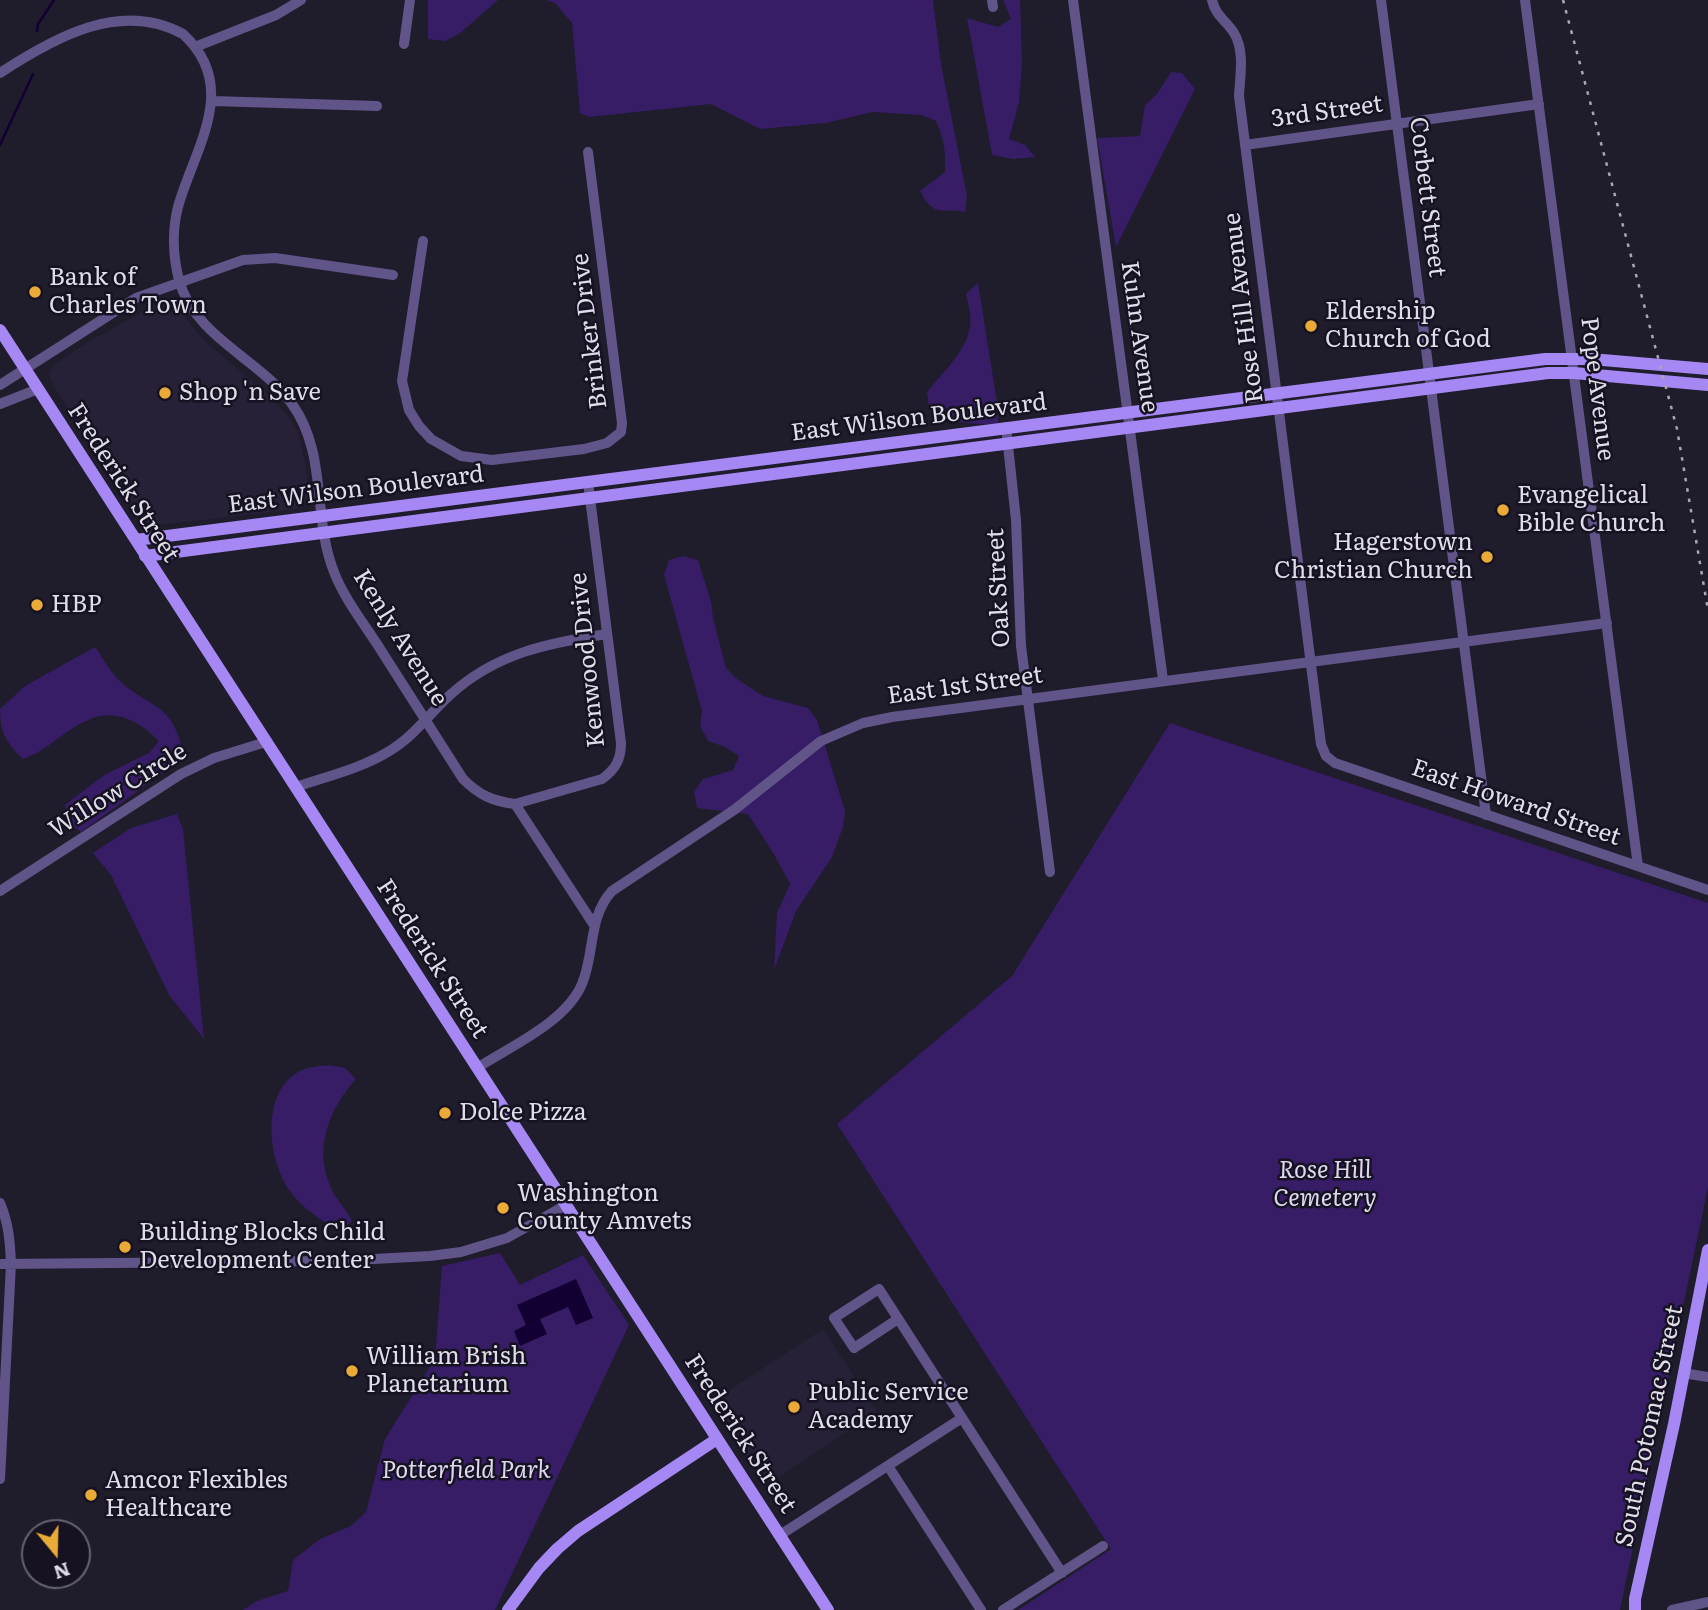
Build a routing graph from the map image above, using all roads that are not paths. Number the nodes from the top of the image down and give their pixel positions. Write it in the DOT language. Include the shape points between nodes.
graph roads {
  1 [pos="301,0"];
  2 [pos="410,0"];
  3 [pos="1073,0"];
  4 [pos="1212,0"];
  5 [pos="1381,0"];
  6 [pos="1525,0"];
  7 [pos="404,44"];
  8 [pos="195,47"];
  9 [pos="0,73"];
  10 [pos="212,100"];
  11 [pos="1539,104"];
  12 [pos="377,106"];
  13 [pos="1397,124"];
  14 [pos="1245,145"];
  15 [pos="588,152"];
  16 [pos="423,241"];
  17 [pos="393,275"];
  18 [pos="179,282"];
  19 [pos="0,330"];
  20 [pos="1573,358"];
  21 [pos="26,369"];
  22 [pos="1708,369"];
  23 [pos="1429,373"];
  24 [pos="1574,373"];
  25 [pos="0,385"];
  26 [pos="1708,385"];
  27 [pos="1431,388"];
  28 [pos="38,389"];
  29 [pos="1275,395"];
  30 [pos="0,404"];
  31 [pos="1277,409"];
  32 [pos="1128,414"];
  33 [pos="1006,428"];
  34 [pos="1130,428"];
  35 [pos="1007,444"];
  36 [pos="588,482"];
  37 [pos="590,498"];
  38 [pos="323,516"];
  39 [pos="246,526"];
  40 [pos="324,533"];
  41 [pos="136,540"];
  42 [pos="195,549"];
  43 [pos="145,556"];
  44 [pos="1606,623"];
  45 [pos="607,634"];
  46 [pos="1464,641"];
  47 [pos="1311,662"];
  48 [pos="1163,680"];
  49 [pos="1028,699"];
  50 [pos="425,720"];
  51 [pos="266,742"];
  52 [pos="1321,744"];
  53 [pos="296,787"];
  54 [pos="515,804"];
  55 [pos="1486,815"];
  56 [pos="1638,866"];
  57 [pos="1050,872"];
  58 [pos="1708,890"];
  59 [pos="0,891"];
  60 [pos="594,925"];
  61 [pos="477,1068"];
  62 [pos="0,1203"];
  63 [pos="566,1205"];
  64 [pos="1708,1250"];
  65 [pos="5,1264"];
  66 [pos="898,1319"];
  67 [pos="1683,1373"];
  68 [pos="1708,1377"];
  69 [pos="962,1418"];
  70 [pos="717,1439"];
  71 [pos="888,1465"];
  72 [pos="0,1479"];
  73 [pos="780,1535"];
  74 [pos="1103,1546"];
  75 [pos="1062,1573"];
  76 [pos="1708,1602"];
  77 [pos="508,1610"];
  78 [pos="828,1610"];
  79 [pos="981,1610"];
  80 [pos="1003,1610"];
  81 [pos="1635,1610"];
  82 [pos="1672,1610"];
  1 -- 8 [label="street" via="276,15"];
  2 -- 7 [label="street"];
  3 -- 32 [label="street, Kuhn Avenue"];
  4 -- 14 [label="street, Rose Hill Avenue" via="1238,42"];
  5 -- 13 [label="street, Corbett Street"];
  6 -- 11 [label="street, Pope Avenue"];
  8 -- 9 [label="street, Kenly Avenue" via="162,19 131,10 115,11 82,20"];
  8 -- 10 [label="street, Kenly Avenue"];
  10 -- 12 [label="street"];
  10 -- 18 [label="street, Kenly Avenue" via="206,132 178,207 174,243"];
  11 -- 13 [label="street, 3rd Street"];
  11 -- 20 [label="street, Pope Avenue"];
  13 -- 14 [label="street, 3rd Street"];
  13 -- 23 [label="street, Corbett Street"];
  14 -- 29 [label="street, Rose Hill Avenue"];
  15 -- 16 [label="street, Brinker Drive" via="622,423 621,432 607,443 478,460 446,450 419,426 409,410 402,381"];
  17 -- 18 [label="street" via="259,258"];
  18 -- 21 [label="street" via="121,306"];
  18 -- 38 [label="street, Kenly Avenue" via="206,327 272,381 302,420 315,455"];
  19 -- 21 [label="main road, Frederick Street"];
  20 -- 22 [label="main road, East Wilson Boulevard"];
  20 -- 23 [label="main road, East Wilson Boulevard"];
  20 -- 24 [label="street, Pope Avenue"];
  21 -- 25 [label="street"];
  21 -- 28 [label="main road, Frederick Street"];
  23 -- 27 [label="street, Corbett Street"];
  23 -- 29 [label="main road, East Wilson Boulevard"];
  24 -- 26 [label="main road, East Wilson Boulevard"];
  24 -- 27 [label="main road, East Wilson Boulevard"];
  24 -- 44 [label="street, Pope Avenue"];
  27 -- 31 [label="main road, East Wilson Boulevard"];
  27 -- 46 [label="street, Corbett Street"];
  28 -- 30 [label="street"];
  28 -- 41 [label="main road, Frederick Street"];
  29 -- 31 [label="street, Rose Hill Avenue"];
  29 -- 32 [label="main road, East Wilson Boulevard"];
  31 -- 34 [label="main road, East Wilson Boulevard"];
  31 -- 47 [label="street, Rose Hill Avenue"];
  32 -- 33 [label="main road, East Wilson Boulevard"];
  32 -- 34 [label="street, Kuhn Avenue"];
  33 -- 35 [label="street, Oak Street"];
  33 -- 36 [label="main road, East Wilson Boulevard"];
  34 -- 35 [label="main road, East Wilson Boulevard"];
  34 -- 48 [label="street, Kuhn Avenue"];
  35 -- 37 [label="main road, East Wilson Boulevard"];
  35 -- 49 [label="street, Oak Street"];
  36 -- 37 [label="street, Kenwood Drive"];
  36 -- 38 [label="main road, East Wilson Boulevard"];
  37 -- 40 [label="main road, East Wilson Boulevard"];
  37 -- 45 [label="street, Kenwood Drive"];
  38 -- 39 [label="main road, East Wilson Boulevard"];
  38 -- 40 [label="street, Kenly Avenue"];
  39 -- 41 [label="main road, East Wilson Boulevard"];
  39 -- 42 [label="main road" via="243,535 204,540"];
  40 -- 42 [label="main road, East Wilson Boulevard"];
  40 -- 50 [label="street, Kenly Avenue" via="344,592"];
  41 -- 43 [label="main road, Frederick Street"];
  42 -- 43 [label="main road, East Wilson Boulevard"];
  43 -- 51 [label="main road, Frederick Street"];
  44 -- 46 [label="street, East 1st Street"];
  44 -- 56 [label="street, Pope Avenue"];
  45 -- 50 [label="street" via="551,643 507,658 469,680"];
  45 -- 54 [label="street, Kenwood Drive" via="621,743 617,765 602,779"];
  46 -- 47 [label="street, East 1st Street"];
  46 -- 55 [label="street, Corbett Street"];
  47 -- 48 [label="street, East 1st Street"];
  47 -- 52 [label="street, Rose Hill Avenue"];
  48 -- 49 [label="street, East 1st Street"];
  49 -- 57 [label="street, Oak Street"];
  49 -- 60 [label="street, East 1st Street" via="892,717 836,733 734,810 612,891"];
  50 -- 53 [label="street" via="407,739 379,757"];
  50 -- 54 [label="street, Kenly Avenue" via="475,792"];
  51 -- 53 [label="main road, Frederick Street"];
  51 -- 59 [label="street, Willow Circle" via="181,774"];
  52 -- 55 [label="street, East Howard Street" via="1335,763"];
  53 -- 61 [label="main road, Frederick Street"];
  54 -- 60 [label="street"];
  55 -- 56 [label="street, East Howard Street"];
  56 -- 58 [label="street, East Howard Street"];
  60 -- 61 [label="street, East 1st Street" via="586,973 569,1004 551,1021"];
  61 -- 63 [label="main road, Frederick Street"];
  62 -- 65 [label="street" via="9,1228"];
  63 -- 65 [label="street" via="507,1238 430,1256"];
  63 -- 70 [label="main road, Frederick Street"];
  64 -- 67 [label="main road, South Potomac Street"];
  65 -- 72 [label="street"];
  66 -- 66 [label="street" via="854,1348 834,1318 878,1289"];
  66 -- 69 [label="street"];
  67 -- 68 [label="street"];
  67 -- 81 [label="main road, South Potomac Street"];
  69 -- 71 [label="street"];
  69 -- 75 [label="street"];
  70 -- 73 [label="main road, Frederick Street"];
  70 -- 77 [label="main road" via="578,1531 538,1569"];
  71 -- 73 [label="street"];
  71 -- 79 [label="street"];
  73 -- 78 [label="main road, Frederick Street"];
  74 -- 75 [label="street"];
  75 -- 80 [label="street"];
  76 -- 82 [label="street"];
}
